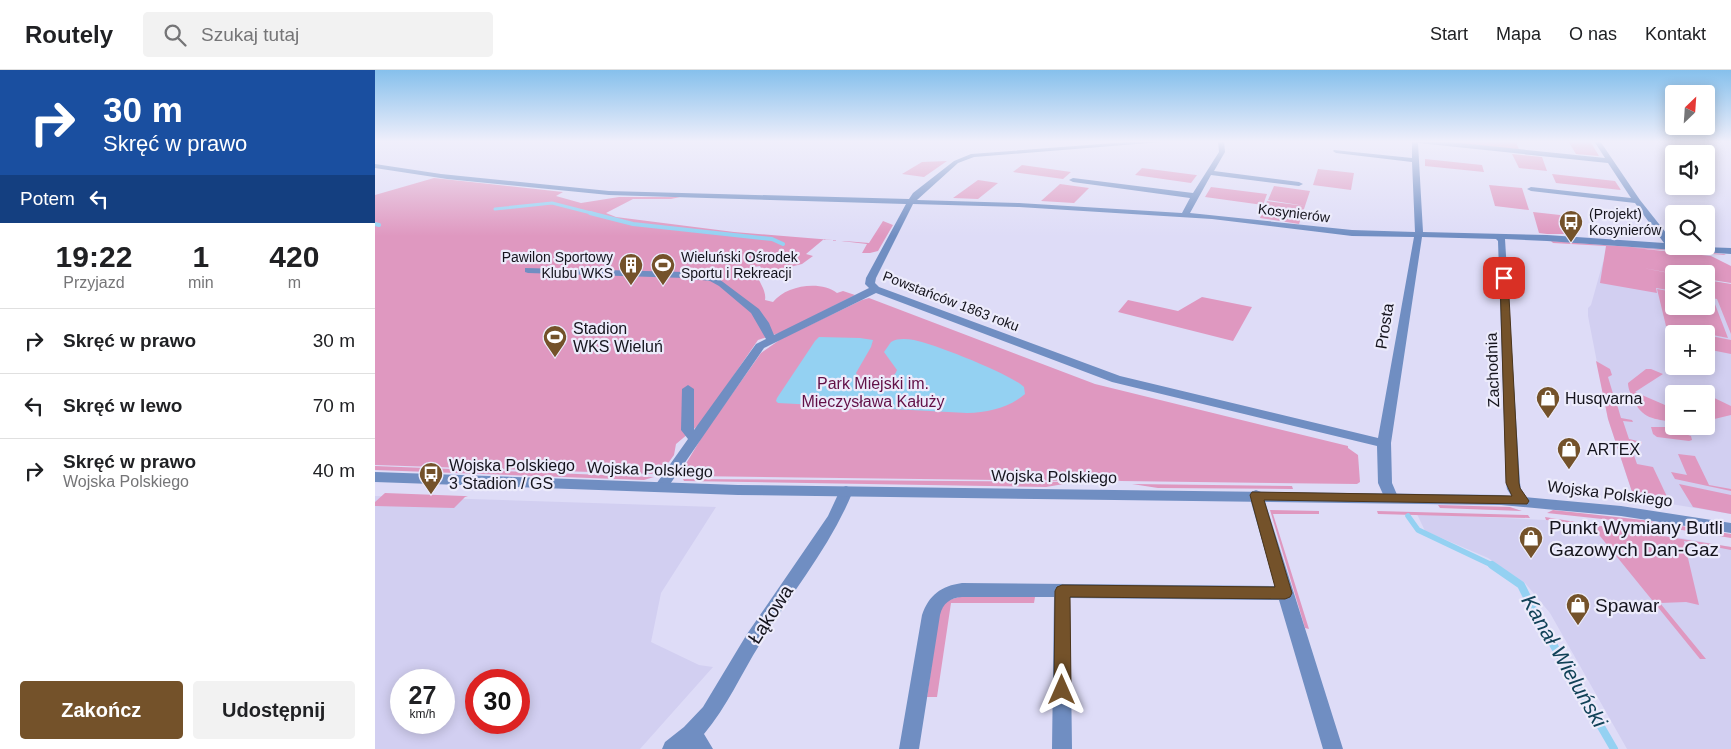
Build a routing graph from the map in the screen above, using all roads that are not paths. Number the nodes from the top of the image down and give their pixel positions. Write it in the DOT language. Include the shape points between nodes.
graph roads {
  1 [pos="419,173"];
  2 [pos="942,173"];
  3 [pos="1210,173"];
  4 [pos="1416,173"];
  5 [pos="1619,173"];
  6 [pos="1073,180"];
  7 [pos="1299,184"];
  8 [pos="1531,189"];
  9 [pos="1195,196"];
  10 [pos="911,201"];
  11 [pos="1637,201"];
  12 [pos="1186,215"];
  13 [pos="1418,235"];
  14 [pos="1498,236"];
  15 [pos="1665,236"];
  16 [pos="1665,245"];
  17 [pos="1715,250"];
  18 [pos="1731,251"];
  19 [pos="528,270"];
  20 [pos="876,289"];
  21 [pos="773,339"];
  22 [pos="687,389"];
  23 [pos="694,438"];
  24 [pos="1384,442"];
  25 [pos="375,477"];
  26 [pos="661,487"];
  27 [pos="846,491"];
  28 [pos="1256,495"];
  29 [pos="1391,497"];
  30 [pos="1522,501"];
  31 [pos="1731,528"];
  32 [pos="1062,591"];
  33 [pos="1285,593"];
  34 [pos="697,742"];
  35 [pos="673,749"];
  36 [pos="909,749"];
  37 [pos="1062,749"];
  38 [pos="1333,749"];
  1 -- 10 [label="street" via="488,184 609,193"];
  2 -- 10 [label="street"];
  3 -- 7 [label="street"];
  3 -- 9 [label="street"];
  4 -- 13 [label="street, Prosta"];
  5 -- 11 [label="street"];
  6 -- 9 [label="street"];
  8 -- 11 [label="street"];
  9 -- 12 [label="street"];
  10 -- 12 [label="street, Kosynierów"];
  10 -- 20 [label="street, Powstańców 1863 roku" via="871,278 870,284"];
  11 -- 15 [label="street"];
  12 -- 13 [label="street, Kosynierów" via="1336,232"];
  13 -- 14 [label="street, Kosynierów"];
  13 -- 24 [label="street, Prosta"];
  14 -- 16 [label="street, Kosynierów"];
  14 -- 30 [label="street, Zachodnia" via="1502,241 1513,483"];
  17 -- 18 [label="street, Kosynierów"];
  19 -- 21 [label="street" via="711,278 755,311"];
  20 -- 21 [label="street"];
  20 -- 24 [label="street, Powstańców 1863 roku" via="1116,379"];
  21 -- 23 [label="street" via="756,350"];
  22 -- 23 [label="street" via="687,430"];
  23 -- 26 [label="street"];
  24 -- 29 [label="street, Prosta" via="1385,483"];
  25 -- 26 [label="street, Wojska Polskiego"];
  26 -- 27 [label="street, Wojska Polskiego"];
  27 -- 28 [label="street, Wojska Polskiego"];
  27 -- 34 [label="street, Łąkowa" via="835,517 753,639"];
  28 -- 29 [label="street, Wojska Polskiego"];
  28 -- 33 [label="street"];
  29 -- 30 [label="street, Wojska Polskiego"];
  30 -- 31 [label="street, Wojska Polskiego" via="1644,514"];
  32 -- 33 [label="street"];
  32 -- 36 [label="street" via="962,590 940,597 931,615"];
  32 -- 37 [label="street"];
  33 -- 38 [label="street"];
  34 -- 35 [label="street, Łąkowa"];
}
